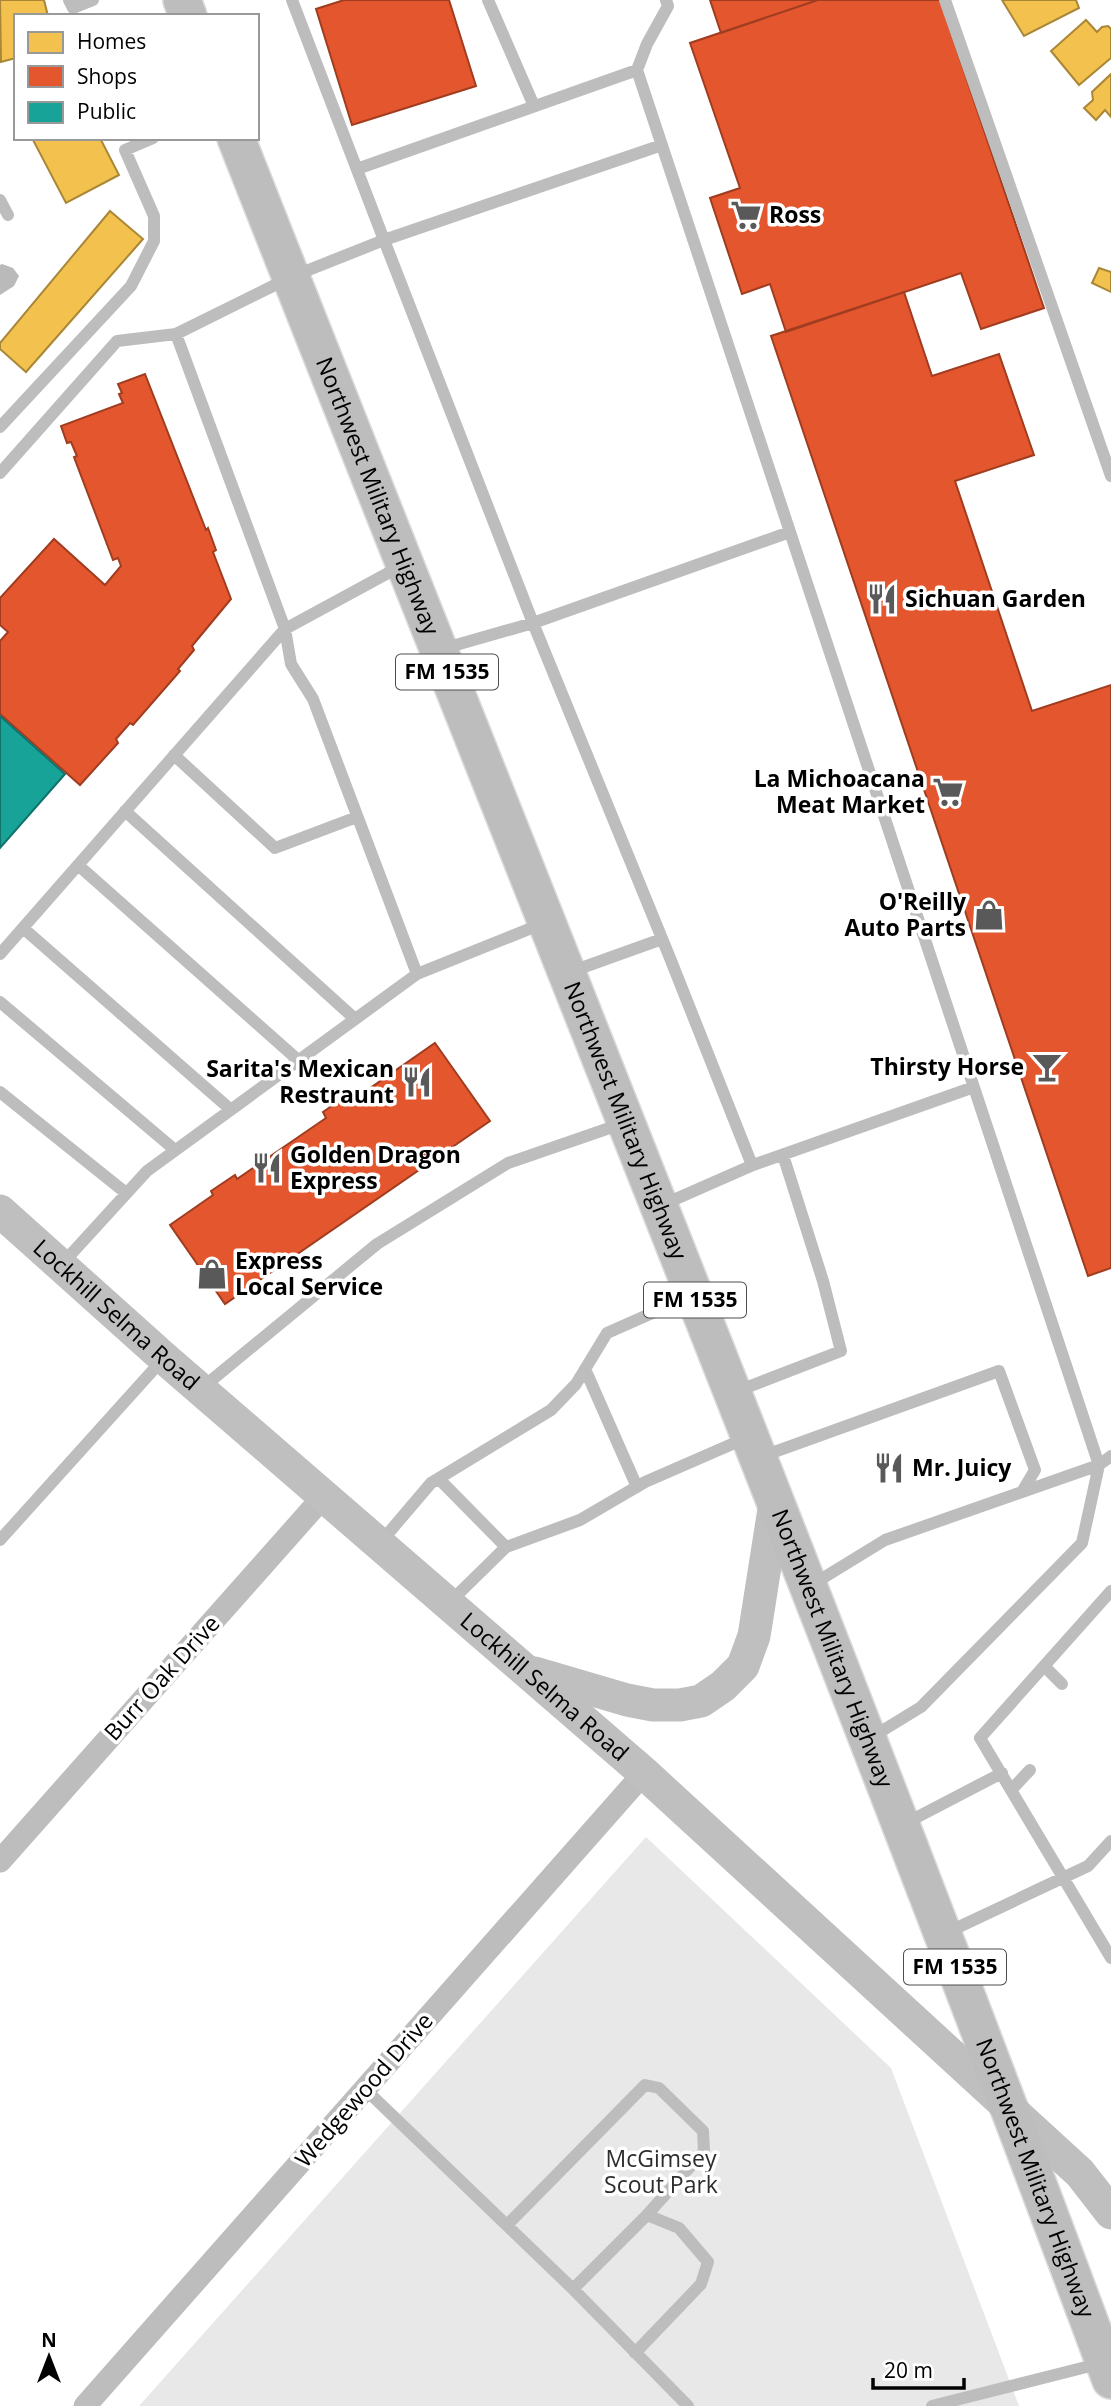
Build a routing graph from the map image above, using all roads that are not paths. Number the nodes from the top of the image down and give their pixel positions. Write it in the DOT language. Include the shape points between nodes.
graph roads {
  1 [pos="69,0"];
  2 [pos="93,0"];
  3 [pos="292,0"];
  4 [pos="488,0"];
  5 [pos="666,0"];
  6 [pos="945,0"];
  7 [pos="637,70"];
  8 [pos="534,106"];
  9 [pos="148,140"];
  10 [pos="237,140"];
  11 [pos="662,145"];
  12 [pos="357,169"];
  13 [pos="0,200"];
  14 [pos="8,215"];
  15 [pos="384,240"];
  16 [pos="291,276"];
  17 [pos="176,334"];
  18 [pos="0,427"];
  19 [pos="0,473"];
  20 [pos="1111,476"];
  21 [pos="790,532"];
  22 [pos="404,564"];
  23 [pos="533,623"];
  24 [pos="285,629"];
  25 [pos="438,650"];
  26 [pos="174,755"];
  27 [pos="125,811"];
  28 [pos="357,817"];
  29 [pos="78,865"];
  30 [pos="546,923"];
  31 [pos="23,928"];
  32 [pos="663,939"];
  33 [pos="0,954"];
  34 [pos="417,974"];
  35 [pos="566,974"];
  36 [pos="0,1002"];
  37 [pos="355,1019"];
  38 [pos="298,1060"];
  39 [pos="974,1087"];
  40 [pos="0,1092"];
  41 [pos="230,1109"];
  42 [pos="625,1122"];
  43 [pos="174,1150"];
  44 [pos="783,1155"];
  45 [pos="752,1165"];
  46 [pos="126,1193"];
  47 [pos="658,1206"];
  48 [pos="0,1212"];
  49 [pos="61,1265"];
  50 [pos="693,1295"];
  51 [pos="164,1358"];
  52 [pos="585,1369"];
  53 [pos="202,1389"];
  54 [pos="732,1394"];
  55 [pos="754,1447"];
  56 [pos="1111,1456"];
  57 [pos="1099,1465"];
  58 [pos="439,1479"];
  59 [pos="637,1487"];
  60 [pos="1023,1492"];
  61 [pos="324,1496"];
  62 [pos="775,1503"];
  63 [pos="0,1540"];
  64 [pos="379,1544"];
  65 [pos="506,1546"];
  66 [pos="808,1587"];
  67 [pos="1111,1591"];
  68 [pos="448,1604"];
  69 [pos="1044,1666"];
  70 [pos="524,1670"];
  71 [pos="1062,1684"];
  72 [pos="867,1740"];
  73 [pos="1030,1770"];
  74 [pos="644,1773"];
  75 [pos="1002,1773"];
  76 [pos="1012,1789"];
  77 [pos="900,1825"];
  78 [pos="1111,1841"];
  79 [pos="0,1860"];
  80 [pos="1064,1879"];
  81 [pos="943,1935"];
  82 [pos="1111,1958"];
  83 [pos="365,2089"];
  84 [pos="1010,2108"];
  85 [pos="1080,2173"];
  86 [pos="1111,2186"];
  87 [pos="1111,2213"];
  88 [pos="647,2216"];
  89 [pos="507,2225"];
  90 [pos="573,2289"];
  91 [pos="635,2353"];
  92 [pos="1108,2371"];
  93 [pos="85,2406"];
  94 [pos="688,2406"];
  95 [pos="932,2406"];
  1 -- 2 [label="lane" via="73,8"];
  3 -- 12 [label="lane"];
  4 -- 8 [label="lane"];
  5 -- 7 [label="lane" via="668,6"];
  6 -- 20 [label="lane"];
  7 -- 8 [label="lane"];
  7 -- 11 [label="lane"];
  8 -- 12 [label="lane"];
  9 -- 18 [label="lane" via="125,150 153,216 153,241 131,286"];
  10 -- 16 [label="main road, Northwest Military Highway / FM 1535"];
  11 -- 15 [label="lane"];
  11 -- 21 [label="lane"];
  12 -- 15 [label="lane"];
  13 -- 14 [label="lane"];
  15 -- 16 [label="lane"];
  15 -- 23 [label="lane"];
  16 -- 17 [label="lane"];
  16 -- 22 [label="main road, Northwest Military Highway / FM 1535"];
  17 -- 19 [label="lane" via="117,341"];
  17 -- 24 [label="lane"];
  21 -- 23 [label="lane"];
  21 -- 39 [label="lane"];
  22 -- 24 [label="lane"];
  22 -- 25 [label="main road, Northwest Military Highway / FM 1535"];
  23 -- 25 [label="lane"];
  23 -- 32 [label="lane"];
  24 -- 26 [label="lane"];
  24 -- 28 [label="lane" via="291,664 313,699"];
  25 -- 30 [label="main road, Northwest Military Highway / FM 1535"];
  26 -- 27 [label="lane"];
  26 -- 28 [label="lane" via="275,848"];
  27 -- 29 [label="lane"];
  27 -- 37 [label="lane"];
  28 -- 34 [label="lane"];
  29 -- 31 [label="lane"];
  29 -- 38 [label="lane"];
  30 -- 34 [label="lane"];
  30 -- 35 [label="main road, Northwest Military Highway / FM 1535"];
  31 -- 33 [label="lane"];
  31 -- 41 [label="lane"];
  32 -- 35 [label="lane"];
  32 -- 45 [label="lane"];
  34 -- 37 [label="lane"];
  35 -- 42 [label="main road, Northwest Military Highway / FM 1535"];
  36 -- 43 [label="lane"];
  37 -- 38 [label="lane"];
  38 -- 41 [label="lane"];
  39 -- 44 [label="lane"];
  39 -- 57 [label="lane"];
  40 -- 46 [label="lane"];
  41 -- 43 [label="lane"];
  42 -- 47 [label="main road, Northwest Military Highway / FM 1535"];
  42 -- 53 [label="lane" via="508,1163 377,1244"];
  43 -- 46 [label="lane"];
  44 -- 45 [label="lane"];
  44 -- 54 [label="lane" via="841,1351"];
  45 -- 47 [label="lane"];
  46 -- 49 [label="lane"];
  47 -- 50 [label="main road, Northwest Military Highway / FM 1535"];
  48 -- 49 [label="main road, Lockhill Selma Road"];
  49 -- 51 [label="main road, Lockhill Selma Road"];
  50 -- 52 [label="lane" via="607,1333"];
  50 -- 54 [label="main road, Northwest Military Highway / FM 1535"];
  51 -- 53 [label="main road, Lockhill Selma Road"];
  51 -- 63 [label="lane"];
  52 -- 58 [label="lane" via="551,1410"];
  52 -- 59 [label="lane"];
  53 -- 61 [label="main road, Lockhill Selma Road"];
  54 -- 55 [label="main road, Northwest Military Highway / FM 1535"];
  55 -- 59 [label="lane"];
  55 -- 60 [label="lane" via="999,1371 1035,1470"];
  55 -- 62 [label="main road, Northwest Military Highway / FM 1535"];
  56 -- 57 [label="lane"];
  57 -- 60 [label="lane"];
  57 -- 72 [label="lane" via="1082,1542 921,1707"];
  58 -- 64 [label="lane"];
  58 -- 65 [label="lane"];
  59 -- 65 [label="lane" via="580,1520"];
  60 -- 66 [label="lane" via="885,1539"];
  61 -- 64 [label="main road, Lockhill Selma Road"];
  61 -- 79 [label="street, Burr Oak Drive"];
  62 -- 66 [label="main road, Northwest Military Highway / FM 1535"];
  62 -- 70 [label="main road" via="754,1636 743,1666 701,1701 653,1705"];
  64 -- 68 [label="main road, Lockhill Selma Road"];
  65 -- 68 [label="lane"];
  66 -- 72 [label="main road, Northwest Military Highway / FM 1535"];
  67 -- 69 [label="lane"];
  68 -- 70 [label="main road, Lockhill Selma Road"];
  69 -- 71 [label="lane"];
  69 -- 75 [label="lane" via="980,1738"];
  70 -- 74 [label="main road, Lockhill Selma Road"];
  72 -- 77 [label="main road, Northwest Military Highway / FM 1535"];
  73 -- 76 [label="lane"];
  74 -- 83 [label="street, Wedgewood Drive"];
  74 -- 84 [label="main road, Lockhill Selma Road"];
  75 -- 76 [label="lane"];
  75 -- 77 [label="lane"];
  76 -- 80 [label="lane"];
  77 -- 81 [label="main road, Northwest Military Highway / FM 1535"];
  78 -- 80 [label="lane" via="1087,1866"];
  80 -- 81 [label="lane"];
  80 -- 82 [label="lane"];
  81 -- 84 [label="main road, Northwest Military Highway / FM 1535"];
  83 -- 89 [label="lane"];
  83 -- 93 [label="street, Wedgewood Drive"];
  84 -- 85 [label="main road, Lockhill Selma Road"];
  84 -- 92 [label="main road, Northwest Military Highway / FM 1535"];
  85 -- 86 [label="main road, Lockhill Selma Road"];
  85 -- 87 [label="main road, Lockhill Selma Road"];
  88 -- 89 [label="lane" via="704,2151 703,2130 659,2088 645,2085"];
  88 -- 90 [label="lane"];
  88 -- 91 [label="lane" via="679,2228 708,2262 701,2284"];
  89 -- 90 [label="lane"];
  90 -- 91 [label="lane"];
  91 -- 94 [label="lane"];
  92 -- 95 [label="lane"];
}
